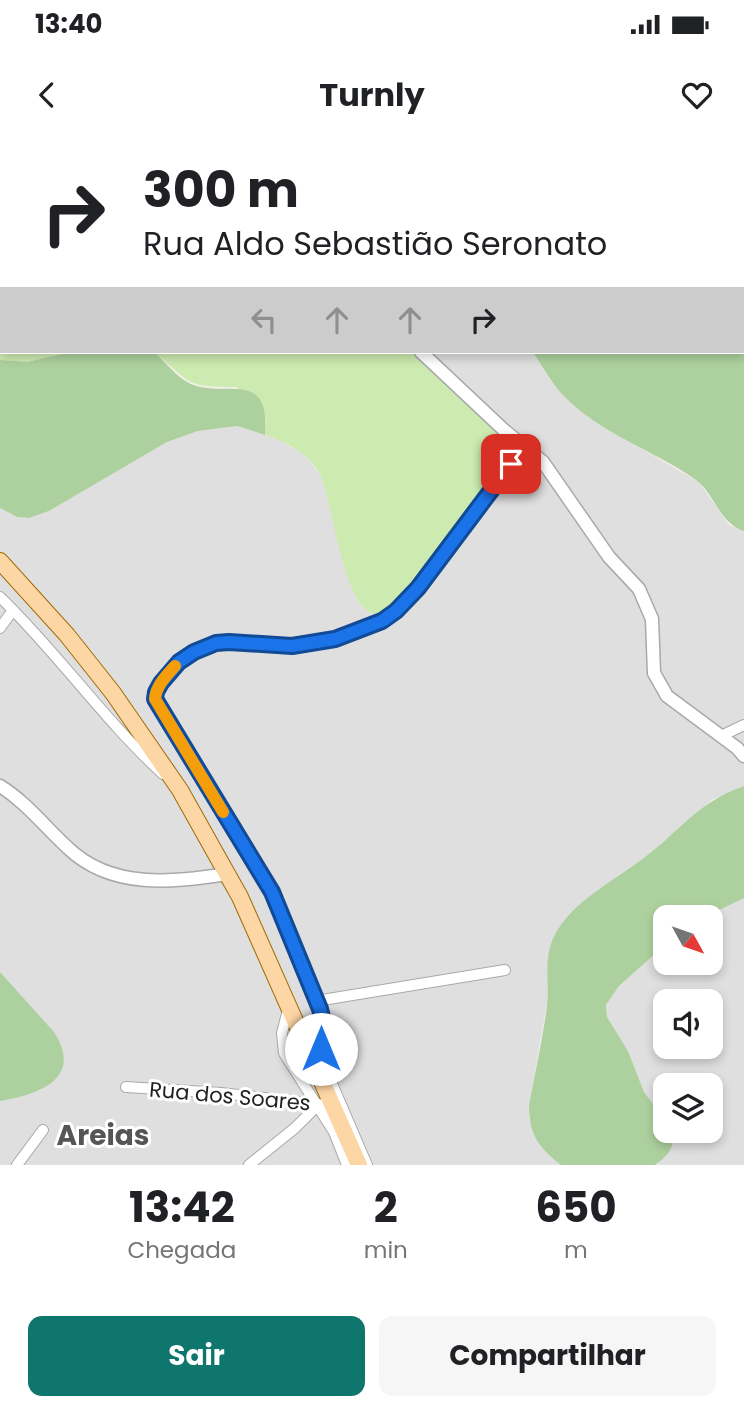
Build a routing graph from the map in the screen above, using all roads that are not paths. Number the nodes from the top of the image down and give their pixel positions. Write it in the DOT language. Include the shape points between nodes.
graph roads {
  1 [pos="423,354"];
  2 [pos="524,445"];
  3 [pos="0,561"];
  4 [pos="0,597"];
  5 [pos="13,610"];
  6 [pos="0,628"];
  7 [pos="744,725"];
  8 [pos="721,736"];
  9 [pos="744,756"];
  10 [pos="0,786"];
  11 [pos="180,790"];
  12 [pos="228,874"];
  13 [pos="505,970"];
  14 [pos="316,1001"];
  15 [pos="289,1006"];
  16 [pos="125,1087"];
  17 [pos="326,1105"];
  18 [pos="43,1130"];
  19 [pos="17,1165"];
  20 [pos="249,1165"];
  21 [pos="347,1165"];
  22 [pos="359,1165"];
  23 [pos="368,1165"];
  1 -- 2 [label="street"];
  2 -- 8 [label="street" via="543,462 609,557 639,589 652,619 654,673 661,689"];
  2 -- 14 [label="street" via="418,588 382,621 335,639 292,646 216,643 179,662 156,692 155,699 272,892"];
  3 -- 11 [label="main road" via="113,692"];
  4 -- 5 [label="street"];
  5 -- 6 [label="street"];
  5 -- 11 [label="street" via="129,743"];
  7 -- 8 [label="street"];
  8 -- 9 [label="street"];
  10 -- 12 [label="street" via="69,850 105,873 149,880"];
  11 -- 12 [label="main road"];
  12 -- 15 [label="main road"];
  13 -- 14 [label="street"];
  14 -- 23 [label="street" via="323,1021 321,1058"];
  15 -- 17 [label="main road"];
  15 -- 17 [label="street" via="282,1033 284,1053"];
  16 -- 17 [label="street, Rua dos Soares"];
  17 -- 20 [label="street"];
  17 -- 21 [label="street"];
  17 -- 22 [label="main road"];
  18 -- 19 [label="street"];
}
